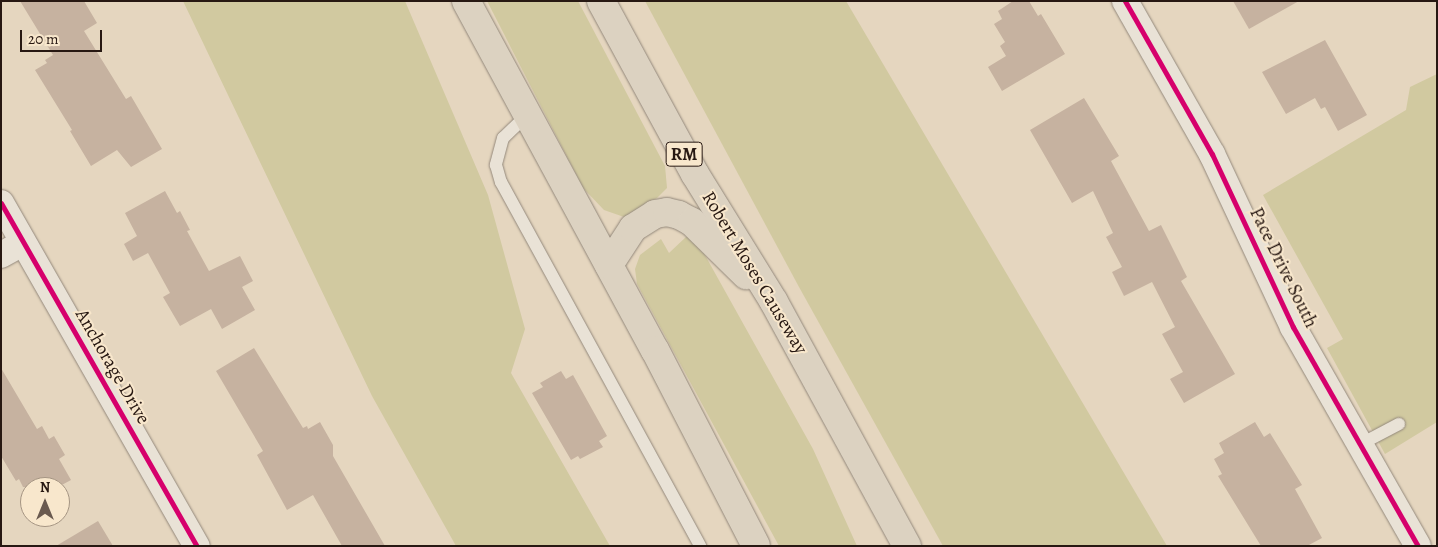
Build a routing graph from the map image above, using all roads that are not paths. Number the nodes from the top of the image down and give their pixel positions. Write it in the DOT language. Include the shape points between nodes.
graph roads {
  1 [pos="466,1"];
  2 [pos="601,1"];
  3 [pos="1125,1"];
  4 [pos="527,115"];
  5 [pos="1,203"];
  6 [pos="12,249"];
  7 [pos="609,265"];
  8 [pos="774,302"];
  9 [pos="1399,424"];
  10 [pos="1361,444"];
  11 [pos="196,546"];
  12 [pos="700,546"];
  13 [pos="756,546"];
  14 [pos="907,546"];
  15 [pos="1418,546"];
  1 -- 4 [label="highway"];
  2 -- 8 [label="highway, Robert Moses Causeway / RM" via="695,174"];
  3 -- 10 [label="street, Pace Drive South" via="1212,154 1293,327"];
  4 -- 7 [label="highway"];
  4 -- 12 [label="lane" via="503,138 496,165 502,182"];
  5 -- 6 [label="street, Anchorage Drive"];
  6 -- 11 [label="street, Anchorage Drive"];
  7 -- 8 [label="highway" via="624,239 644,220 667,212 692,222"];
  7 -- 13 [label="highway"];
  8 -- 14 [label="highway, Robert Moses Causeway / RM"];
  9 -- 10 [label="lane"];
  10 -- 15 [label="street, Pace Drive South"];
}
